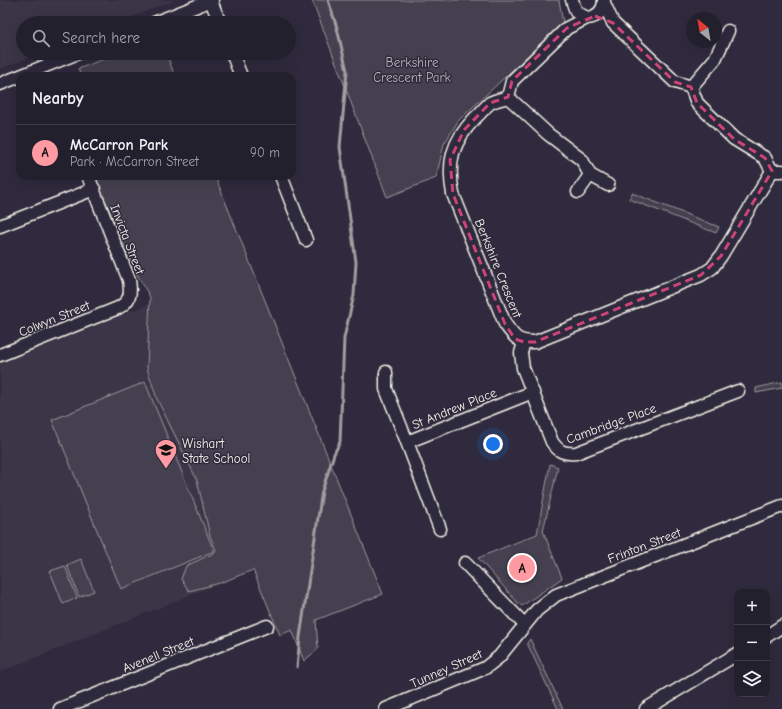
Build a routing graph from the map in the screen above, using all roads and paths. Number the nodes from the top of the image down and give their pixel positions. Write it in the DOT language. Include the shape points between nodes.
graph roads {
  1 [pos="212,0"];
  2 [pos="604,1"];
  3 [pos="573,4"];
  4 [pos="172,16"];
  5 [pos="218,16"];
  6 [pos="591,17"];
  7 [pos="613,23"];
  8 [pos="567,28"];
  9 [pos="728,31"];
  10 [pos="65,60"];
  11 [pos="235,60"];
  12 [pos="45,71"];
  13 [pos="239,72"];
  14 [pos="16,79"];
  15 [pos="0,84"];
  16 [pos="691,87"];
  17 [pos="508,97"];
  18 [pos="777,171"];
  19 [pos="590,175"];
  20 [pos="90,180"];
  21 [pos="283,180"];
  22 [pos="608,186"];
  23 [pos="94,189"];
  24 [pos="578,192"];
  25 [pos="0,226"];
  26 [pos="306,240"];
  27 [pos="118,308"];
  28 [pos="524,342"];
  29 [pos="0,355"];
  30 [pos="386,372"];
  31 [pos="738,390"];
  32 [pos="532,392"];
  33 [pos="406,442"];
  34 [pos="782,506"];
  35 [pos="440,530"];
  36 [pos="465,563"];
  37 [pos="525,625"];
  38 [pos="266,626"];
  39 [pos="782,626"];
  40 [pos="770,634"];
  41 [pos="734,656"];
  42 [pos="60,709"];
  43 [pos="386,709"];
  44 [pos="646,709"];
  1 -- 4 [label="street"];
  1 -- 5 [label="street"];
  2 -- 6 [label="street" via="601,11"];
  2 -- 7 [label="street"];
  3 -- 6 [label="street" via="579,15"];
  3 -- 8 [label="street"];
  6 -- 7 [label="street"];
  6 -- 8 [label="street"];
  7 -- 16 [label="street" via="675,82"];
  8 -- 17 [label="street" via="512,82"];
  9 -- 16 [label="street" via="715,59"];
  10 -- 12 [label="street"];
  11 -- 13 [label="street"];
  14 -- 15 [label="street"];
  16 -- 18 [label="street" via="697,103 734,139 765,158"];
  17 -- 19 [label="street" via="548,134 582,160"];
  17 -- 28 [label="street, Berkshire Crescent" via="490,103 464,130 450,160 450,175 453,194 505,324 515,339"];
  18 -- 28 [label="street" via="712,268 701,275 535,342"];
  19 -- 22 [label="street"];
  19 -- 24 [label="street"];
  20 -- 23 [label="street, Invicta Street"];
  21 -- 26 [label="street"];
  23 -- 25 [label="street"];
  23 -- 27 [label="street, Invicta Street" via="129,280 131,294"];
  27 -- 29 [label="street, Colwyn Street"];
  28 -- 32 [label="street, Cambridge Place" via="521,353 523,368"];
  30 -- 33 [label="street" via="386,389"];
  31 -- 32 [label="street, Cambridge Place" via="576,453 566,454 558,450 552,442"];
  32 -- 33 [label="street, St Andrew Place"];
  33 -- 35 [label="street, St Andrew Place"];
  34 -- 37 [label="street, Frinton Street" via="556,595 537,610"];
  36 -- 37 [label="street"];
  37 -- 43 [label="street, Tunney Street" via="499,657 485,668"];
  38 -- 42 [label="street, Avenell Street"];
  39 -- 40 [label="street"];
  41 -- 44 [label="street"];
}
